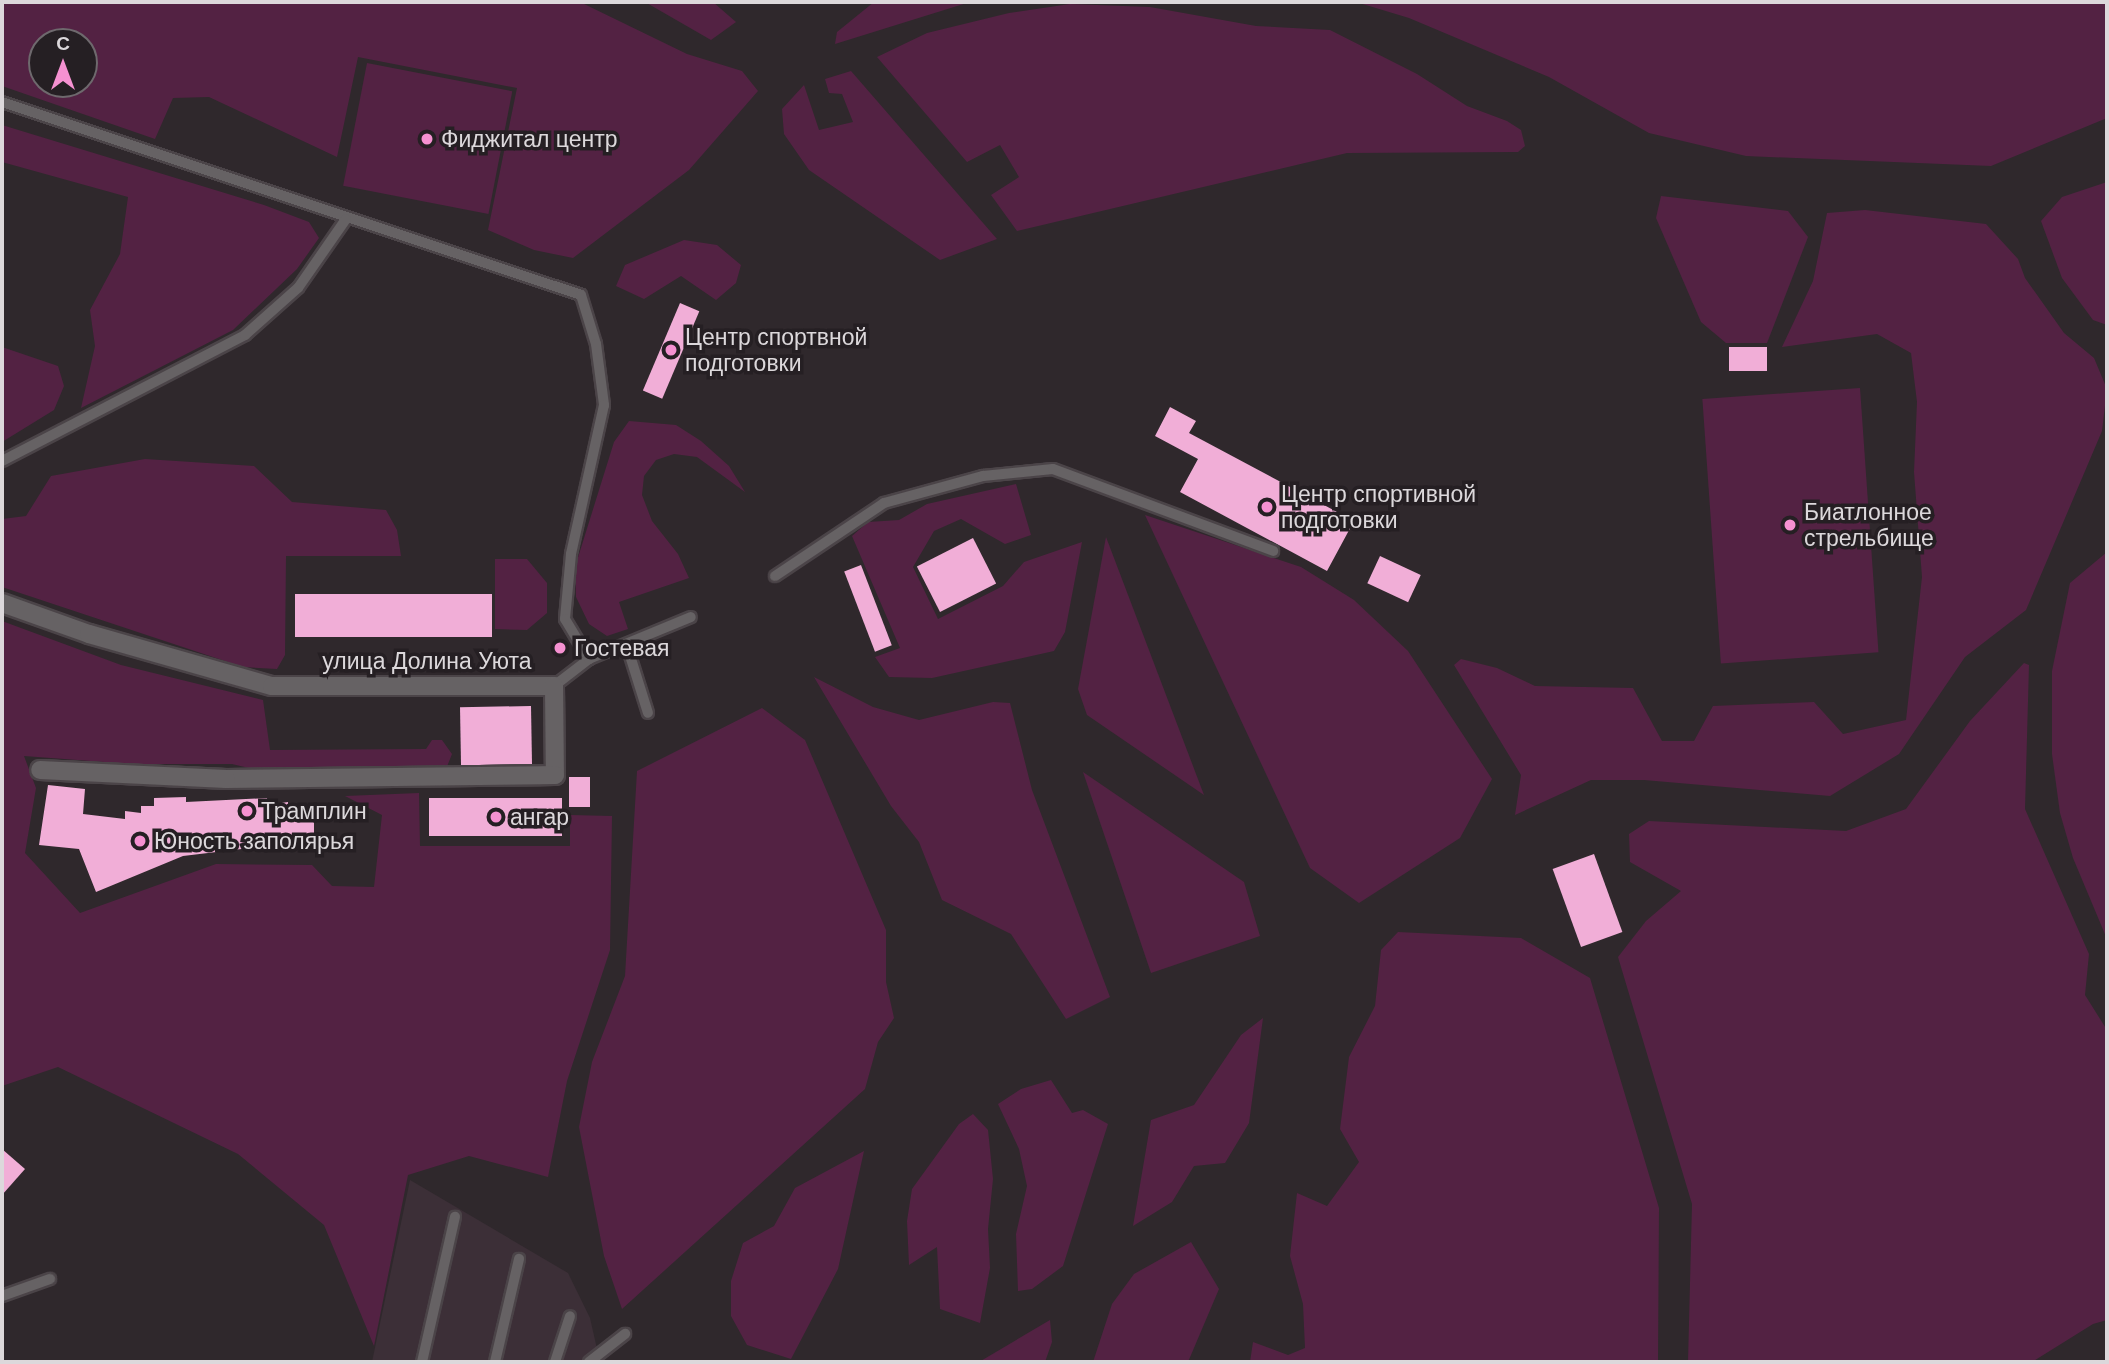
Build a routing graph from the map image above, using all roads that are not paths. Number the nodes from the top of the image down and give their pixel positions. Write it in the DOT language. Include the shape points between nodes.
graph roads {
  1 [pos="2,102"];
  2 [pos="346,219"];
  3 [pos="2,461"];
  4 [pos="1273,551"];
  5 [pos="775,576"];
  6 [pos="2,603"];
  7 [pos="691,617"];
  8 [pos="627,646"];
  9 [pos="589,659"];
  10 [pos="554,685"];
  11 [pos="648,713"];
  12 [pos="40,770"];
  13 [pos="455,1216"];
  14 [pos="519,1259"];
  15 [pos="50,1279"];
  16 [pos="2,1296"];
  17 [pos="570,1316"];
  18 [pos="625,1334"];
  19 [pos="422,1362"];
  20 [pos="495,1362"];
  21 [pos="555,1362"];
  22 [pos="589,1362"];
  1 -- 2 [label="lane"];
  2 -- 3 [label="lane" via="298,288 245,335"];
  2 -- 9 [label="lane" via="581,295 596,344 604,405 570,554 565,619"];
  4 -- 5 [label="lane" via="1054,469 983,476 884,503"];
  6 -- 10 [label="street, улица Долина Уюта" via="89,634 272,686"];
  7 -- 8 [label="lane"];
  8 -- 9 [label="lane"];
  8 -- 11 [label="lane"];
  9 -- 10 [label="lane"];
  10 -- 12 [label="street, улица Долина Уюта" via="555,775 226,779"];
  13 -- 19 [label="lane"];
  14 -- 20 [label="lane"];
  15 -- 16 [label="lane"];
  17 -- 21 [label="lane"];
  18 -- 22 [label="lane"];
}
